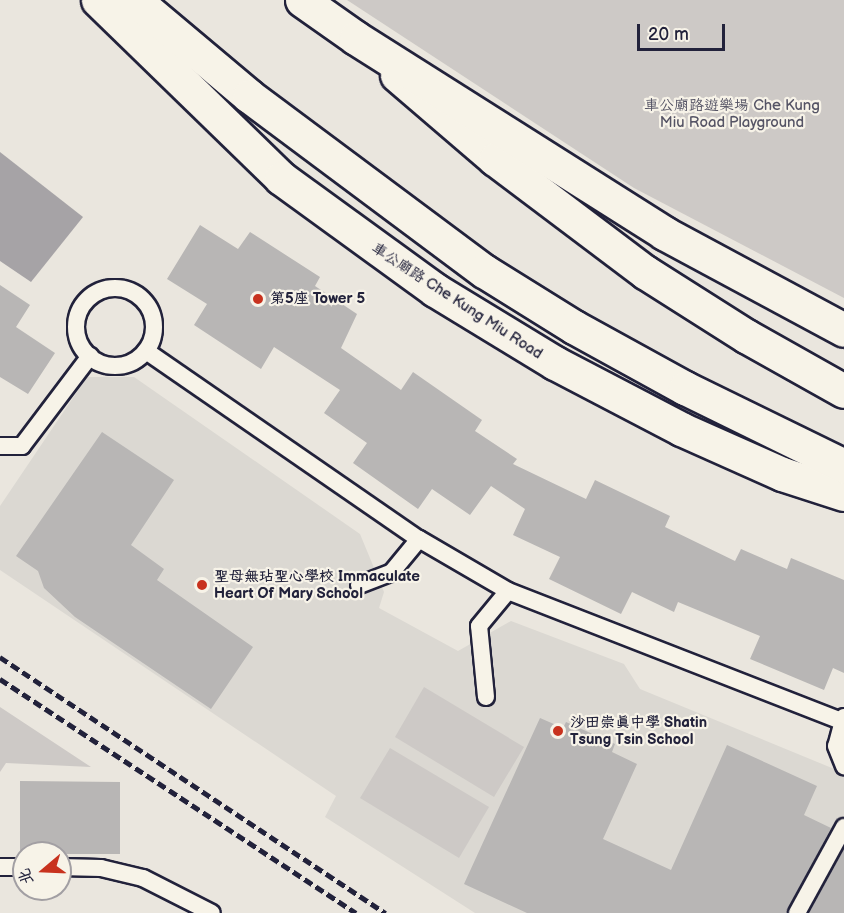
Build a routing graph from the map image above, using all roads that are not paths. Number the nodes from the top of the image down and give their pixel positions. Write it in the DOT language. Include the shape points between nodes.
graph roads {
  1 [pos="98,0"];
  2 [pos="135,0"];
  3 [pos="302,0"];
  4 [pos="356,38"];
  5 [pos="844,330"];
  6 [pos="146,351"];
  7 [pos="90,356"];
  8 [pos="844,391"];
  9 [pos="0,446"];
  10 [pos="844,466"];
  11 [pos="844,494"];
  12 [pos="419,539"];
  13 [pos="359,585"];
  14 [pos="508,591"];
  15 [pos="486,697"];
  16 [pos="843,719"];
  17 [pos="844,766"];
  18 [pos="844,827"];
  19 [pos="72,867"];
  20 [pos="212,913"];
  21 [pos="797,913"];
  1 -- 11 [label="main road, 車公廟路 Che Kung Miu Road" via="281,178 435,291 555,363 681,429 782,474"];
  2 -- 10 [label="main road" via="249,96 434,235 574,327 732,412"];
  3 -- 4 [label="main road"];
  4 -- 5 [label="main road" via="664,233"];
  4 -- 8 [label="main road" via="424,100 588,232 688,300"];
  6 -- 7 [label="lane" via="125,365 100,363"];
  6 -- 7 [label="lane" via="154,327 146,303 124,289 112,288 89,298 76,321 77,334"];
  6 -- 12 [label="lane"];
  7 -- 9 [label="lane" via="22,446"];
  12 -- 13 [label="lane" via="391,573"];
  12 -- 14 [label="lane"];
  14 -- 15 [label="lane" via="479,626"];
  14 -- 16 [label="lane"];
  16 -- 17 [label="lane" via="836,746"];
  18 -- 21 [label="lane"];
  19 -- 20 [label="lane" via="101,868 142,878"];
}
